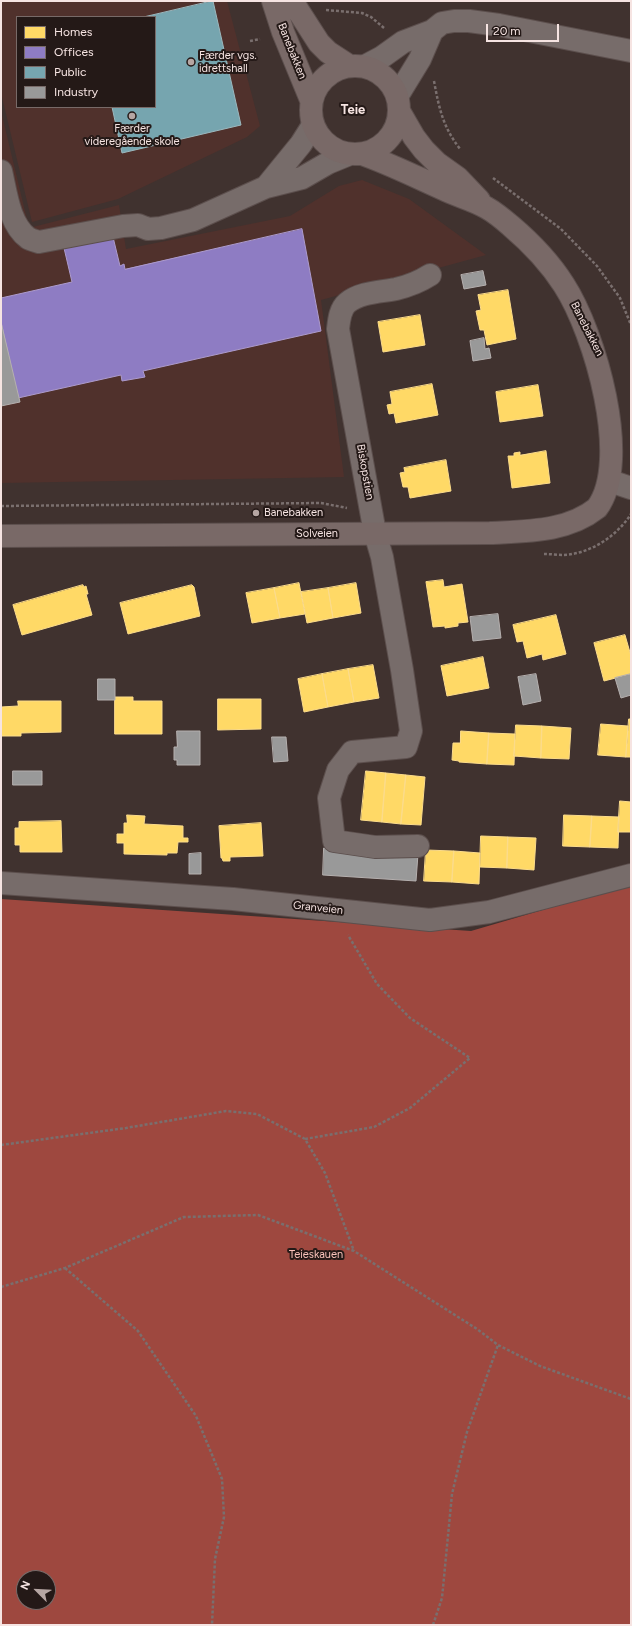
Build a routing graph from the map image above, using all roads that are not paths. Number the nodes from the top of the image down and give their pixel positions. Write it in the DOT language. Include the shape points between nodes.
graph roads {
  1 [pos="273,1"];
  2 [pos="292,1"];
  3 [pos="432,31"];
  4 [pos="631,51"];
  5 [pos="356,66"];
  6 [pos="312,100"];
  7 [pos="398,103"];
  8 [pos="313,125"];
  9 [pos="356,154"];
  10 [pos="1,171"];
  11 [pos="266,187"];
  12 [pos="486,207"];
  13 [pos="430,275"];
  14 [pos="623,486"];
  15 [pos="375,533"];
  16 [pos="1,536"];
  17 [pos="418,846"];
  18 [pos="631,875"];
  19 [pos="1,883"];
  1 -- 6 [label="main road, Banebakken" via="283,32"];
  2 -- 5 [label="main road, Banebakken" via="319,43 328,52"];
  3 -- 4 [label="street, Banebakken" via="442,23 469,21"];
  3 -- 5 [label="street, Banebakken" via="403,42 382,57"];
  3 -- 7 [label="street"];
  5 -- 6 [label="main road, Banebakken" via="332,71 323,78"];
  5 -- 7 [label="main road, Banebakken" via="378,71 386,78"];
  6 -- 8 [label="main road, Banebakken" via="310,109"];
  7 -- 9 [label="main road" via="397,125 388,140 382,146"];
  7 -- 12 [label="main road, Banebakken" via="414,137 424,150 436,163 458,178"];
  8 -- 9 [label="main road, Banebakken" via="325,143 336,150"];
  8 -- 11 [label="street"];
  9 -- 11 [label="street" via="328,163 302,178"];
  9 -- 12 [label="main road, Banebakken" via="383,161"];
  10 -- 11 [label="street" via="18,228 28,238 39,242 123,226 161,228 193,220"];
  12 -- 14 [label="main road, Banebakken" via="512,227 551,267 582,315 599,349 619,419 619,471"];
  13 -- 15 [label="street, Biskopstien" via="418,283 360,296 347,303 340,315 338,329"];
  14 -- 15 [label="main road, Solveien" via="586,517 552,528 490,533"];
  15 -- 16 [label="main road, Solveien"];
  15 -- 17 [label="street, Biskopstien" via="382,557 402,670 410,731 406,747 352,752 338,770 329,798 334,841 375,847"];
  18 -- 19 [label="street, Granveien" via="489,912 443,919 416,919 233,899"];
}
